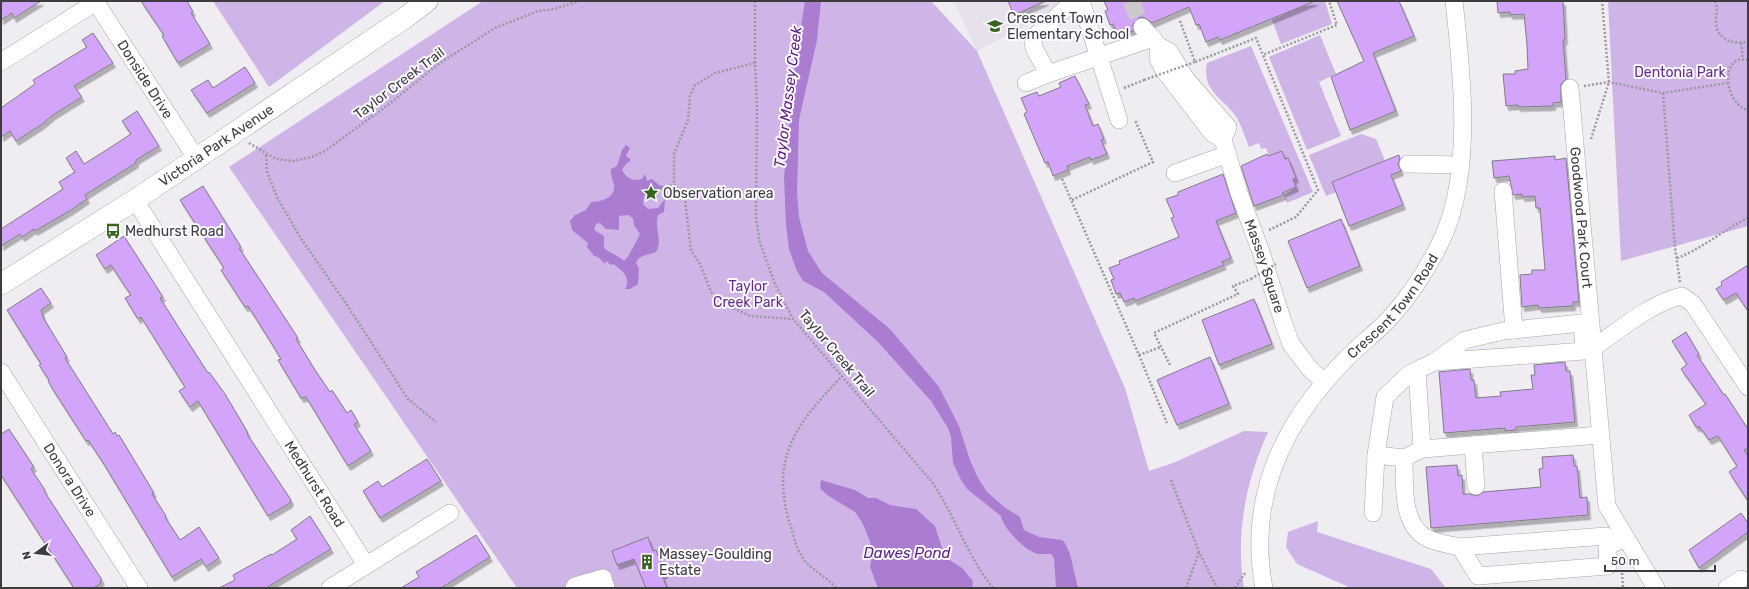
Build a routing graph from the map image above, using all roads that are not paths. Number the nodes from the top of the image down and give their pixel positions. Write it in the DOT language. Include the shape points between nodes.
graph roads {
  1 [pos="427,1"];
  2 [pos="1074,1"];
  3 [pos="1081,1"];
  4 [pos="1454,1"];
  5 [pos="95,2"];
  6 [pos="1099,57"];
  7 [pos="1,62"];
  8 [pos="1048,74"];
  9 [pos="1026,82"];
  10 [pos="1570,88"];
  11 [pos="1127,120"];
  12 [pos="1226,147"];
  13 [pos="196,158"];
  14 [pos="1408,164"];
  15 [pos="1461,165"];
  16 [pos="1175,173"];
  17 [pos="1503,191"];
  18 [pos="135,200"];
  19 [pos="1,284"];
  20 [pos="1514,330"];
  21 [pos="1589,340"];
  22 [pos="1434,362"];
  23 [pos="1417,370"];
  24 [pos="1,372"];
  25 [pos="1324,382"];
  26 [pos="1748,388"];
  27 [pos="1600,435"];
  28 [pos="1473,445"];
  29 [pos="1422,449"];
  30 [pos="1376,455"];
  31 [pos="1404,458"];
  32 [pos="1476,486"];
  33 [pos="450,513"];
  34 [pos="1373,513"];
  35 [pos="1625,538"];
  36 [pos="1460,547"];
  37 [pos="1606,547"];
  38 [pos="366,565"];
  39 [pos="139,588"];
  40 [pos="330,588"];
  41 [pos="574,588"];
  42 [pos="606,588"];
  43 [pos="1264,588"];
  44 [pos="1656,588"];
  1 -- 13 [label="main road, Victoria Park Avenue"];
  2 -- 8 [label="street" via="1033,38 1034,48"];
  3 -- 6 [label="street"];
  4 -- 15 [label="street, Crescent Town Road" via="1463,114"];
  5 -- 7 [label="street"];
  5 -- 13 [label="street, Donside Drive"];
  6 -- 8 [label="street"];
  6 -- 11 [label="street"];
  6 -- 12 [label="street, Massey Square" via="1151,37 1169,51 1186,79 1228,127"];
  8 -- 9 [label="street"];
  10 -- 21 [label="street, Goodwood Park Court"];
  12 -- 16 [label="street"];
  12 -- 25 [label="street, Massey Square" via="1239,193 1291,344 1310,369"];
  13 -- 18 [label="main road, Victoria Park Avenue"];
  14 -- 15 [label="street"];
  15 -- 25 [label="street, Crescent Town Road" via="1444,236 1429,264 1409,295 1389,319"];
  17 -- 20 [label="street"];
  18 -- 19 [label="main road, Victoria Park Avenue"];
  18 -- 38 [label="street, Medhurst Road"];
  20 -- 21 [label="street" via="1582,323"];
  20 -- 22 [label="street" via="1465,340"];
  21 -- 22 [label="street" via="1584,351"];
  21 -- 26 [label="street" via="1658,305 1682,296 1693,304"];
  21 -- 27 [label="street, Goodwood Park Court"];
  22 -- 23 [label="street"];
  23 -- 29 [label="street"];
  23 -- 30 [label="street" via="1385,397"];
  24 -- 39 [label="street, Donora Drive"];
  25 -- 43 [label="street, Crescent Town Road" via="1296,419 1268,481 1260,519 1259,545"];
  27 -- 28 [label="street"];
  27 -- 35 [label="street, Goodwood Park Court" via="1607,506"];
  28 -- 29 [label="street"];
  28 -- 32 [label="street"];
  29 -- 31 [label="street"];
  30 -- 31 [label="street"];
  30 -- 34 [label="street"];
  31 -- 36 [label="street" via="1406,504 1412,524 1426,538"];
  33 -- 38 [label="street"];
  35 -- 37 [label="street"];
  35 -- 44 [label="street, Goodwood Park Court"];
  36 -- 37 [label="street" via="1606,536"];
  36 -- 37 [label="street" via="1478,576 1608,566"];
  38 -- 40 [label="street"];
  41 -- 42 [label="street" via="602,578"];
}
